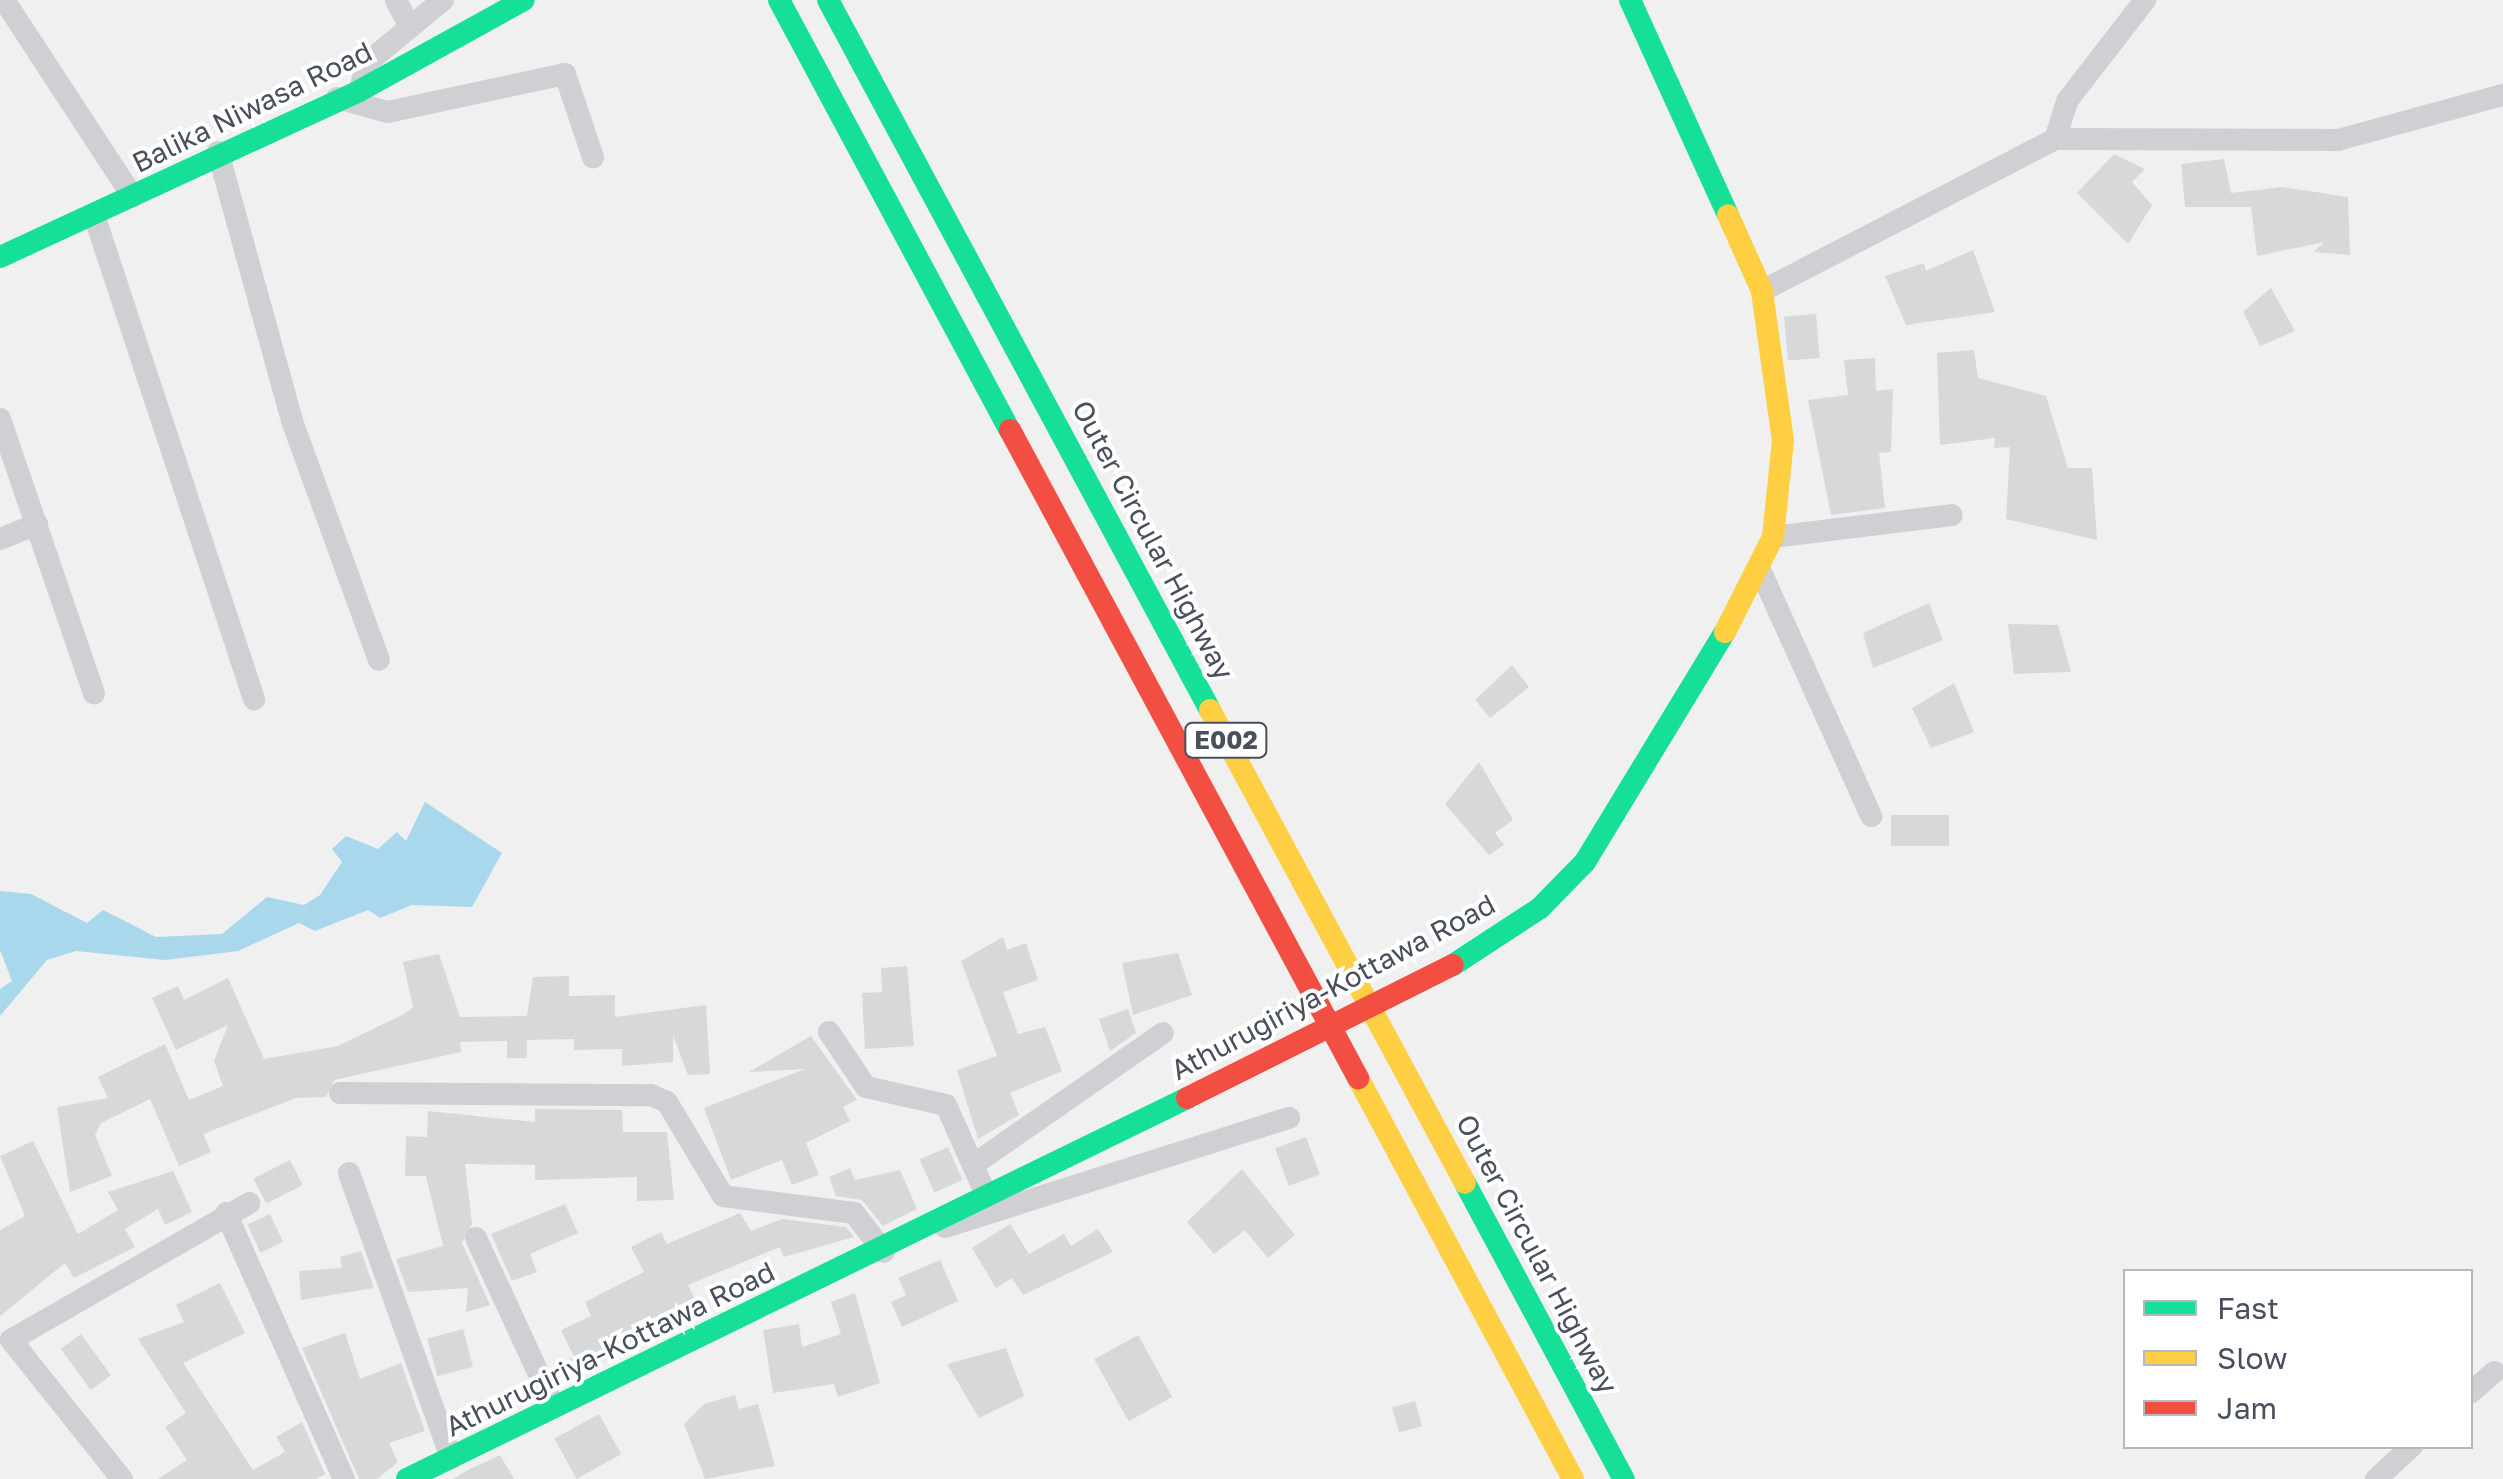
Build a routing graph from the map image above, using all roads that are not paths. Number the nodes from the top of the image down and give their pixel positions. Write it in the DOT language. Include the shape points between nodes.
graph roads {
  1 [pos="4,0"];
  2 [pos="396,0"];
  3 [pos="443,0"];
  4 [pos="524,0"];
  5 [pos="779,0"];
  6 [pos="828,0"];
  7 [pos="1630,0"];
  8 [pos="2145,0"];
  9 [pos="408,25"];
  10 [pos="348,95"];
  11 [pos="2503,95"];
  12 [pos="2055,138"];
  13 [pos="218,152"];
  14 [pos="593,157"];
  15 [pos="133,198"];
  16 [pos="95,218"];
  17 [pos="0,258"];
  18 [pos="1762,291"];
  19 [pos="0,419"];
  20 [pos="1952,514"];
  21 [pos="37,524"];
  22 [pos="1773,536"];
  23 [pos="0,539"];
  24 [pos="1760,572"];
  25 [pos="378,660"];
  26 [pos="94,693"];
  27 [pos="254,699"];
  28 [pos="1872,816"];
  29 [pos="829,1032"];
  30 [pos="1163,1032"];
  31 [pos="340,1093"];
  32 [pos="1290,1118"];
  33 [pos="973,1164"];
  34 [pos="349,1173"];
  35 [pos="988,1199"];
  36 [pos="248,1203"];
  37 [pos="226,1213"];
  38 [pos="924,1232"];
  39 [pos="476,1238"];
  40 [pos="884,1252"];
  41 [pos="2494,1372"];
  42 [pos="2473,1390"];
  43 [pos="554,1407"];
  44 [pos="2409,1449"];
  45 [pos="451,1458"];
  46 [pos="419,1476"];
  47 [pos="122,1479"];
  48 [pos="344,1479"];
  49 [pos="1574,1479"];
  50 [pos="1624,1479"];
  51 [pos="2376,1479"];
  1 -- 15 [label="street"];
  2 -- 9 [label="street"];
  3 -- 9 [label="street"];
  4 -- 10 [label="main road, Balika Niwasa Road"];
  5 -- 49 [label="main road, E002"];
  6 -- 50 [label="main road, Outer Circular Highway / E002"];
  7 -- 18 [label="main road, Athurugiriya-Kottawa Road"];
  8 -- 12 [label="street" via="2067,100"];
  9 -- 10 [label="street" via="368,62"];
  10 -- 13 [label="main road, Balika Niwasa Road"];
  10 -- 14 [label="street" via="388,112 565,74"];
  11 -- 12 [label="street" via="2338,140"];
  12 -- 18 [label="street"];
  13 -- 15 [label="main road, Balika Niwasa Road"];
  13 -- 25 [label="street" via="292,421"];
  15 -- 16 [label="main road, Balika Niwasa Road"];
  16 -- 17 [label="main road, Balika Niwasa Road"];
  16 -- 27 [label="street"];
  18 -- 22 [label="main road, Athurugiriya-Kottawa Road" via="1782,441"];
  19 -- 21 [label="street"];
  20 -- 22 [label="street"];
  21 -- 23 [label="street"];
  21 -- 26 [label="street"];
  22 -- 24 [label="main road, Athurugiriya-Kottawa Road"];
  24 -- 28 [label="street"];
  24 -- 35 [label="main road, Athurugiriya-Kottawa Road, bridge" via="1690,702 1585,862 1540,908 1453,964"];
  29 -- 33 [label="street" via="866,1087 938,1098"];
  30 -- 33 [label="street"];
  31 -- 40 [label="street" via="651,1095 667,1102 724,1196 854,1212"];
  32 -- 38 [label="street" via="1071,1194"];
  33 -- 35 [label="street"];
  34 -- 45 [label="street"];
  35 -- 38 [label="main road, Athurugiriya-Kottawa Road"];
  36 -- 37 [label="street"];
  37 -- 47 [label="street" via="11,1340"];
  37 -- 48 [label="street"];
  38 -- 40 [label="main road, Athurugiriya-Kottawa Road"];
  39 -- 43 [label="street"];
  40 -- 43 [label="main road, Athurugiriya-Kottawa Road"];
  41 -- 42 [label="street"];
  43 -- 45 [label="main road, Athurugiriya-Kottawa Road"];
  44 -- 51 [label="street"];
  45 -- 46 [label="main road, Athurugiriya-Kottawa Road"];
}
